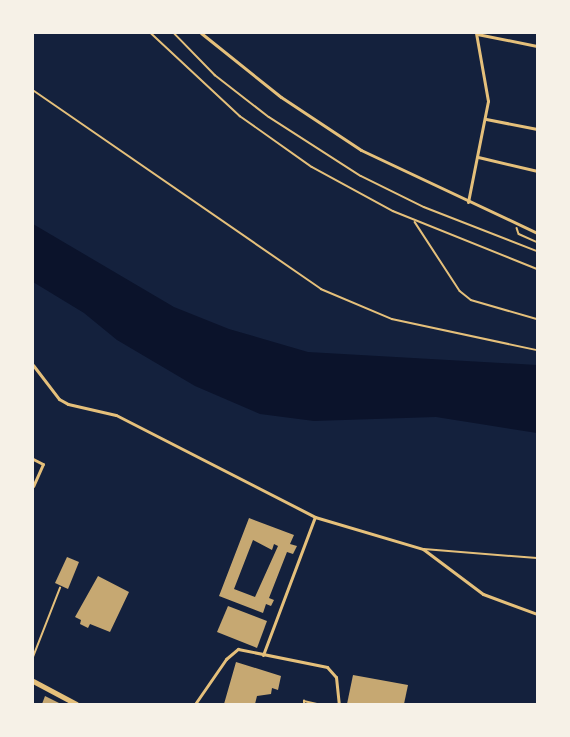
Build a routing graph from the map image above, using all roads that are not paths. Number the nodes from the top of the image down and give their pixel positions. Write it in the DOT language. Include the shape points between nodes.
graph roads {
  1 [pos="201,33"];
  2 [pos="477,33"];
  3 [pos="537,46"];
  4 [pos="486,119"];
  5 [pos="537,129"];
  6 [pos="478,157"];
  7 [pos="537,171"];
  8 [pos="468,202"];
  9 [pos="537,233"];
  10 [pos="33,365"];
  11 [pos="33,459"];
  12 [pos="33,486"];
  13 [pos="315,516"];
  14 [pos="423,549"];
  15 [pos="537,558"];
  16 [pos="537,614"];
  17 [pos="263,655"];
  18 [pos="33,681"];
  19 [pos="76,704"];
  20 [pos="195,704"];
  21 [pos="303,704"];
  22 [pos="317,704"];
  23 [pos="339,704"];
  1 -- 8 [label="street" via="281,97 361,150"];
  2 -- 3 [label="street"];
  2 -- 4 [label="street" via="487,87"];
  4 -- 5 [label="street"];
  4 -- 6 [label="street"];
  6 -- 7 [label="street"];
  6 -- 8 [label="street"];
  8 -- 9 [label="street"];
  10 -- 13 [label="street" via="59,399 68,404 116,415"];
  11 -- 12 [label="street" via="43,464"];
  13 -- 14 [label="street"];
  13 -- 17 [label="street"];
  14 -- 15 [label="lane"];
  14 -- 16 [label="street" via="483,594"];
  17 -- 20 [label="street" via="248,650 232,652"];
  17 -- 23 [label="street" via="327,667 336,677"];
  18 -- 19 [label="highway"];
  21 -- 22 [label="lane"];
}
